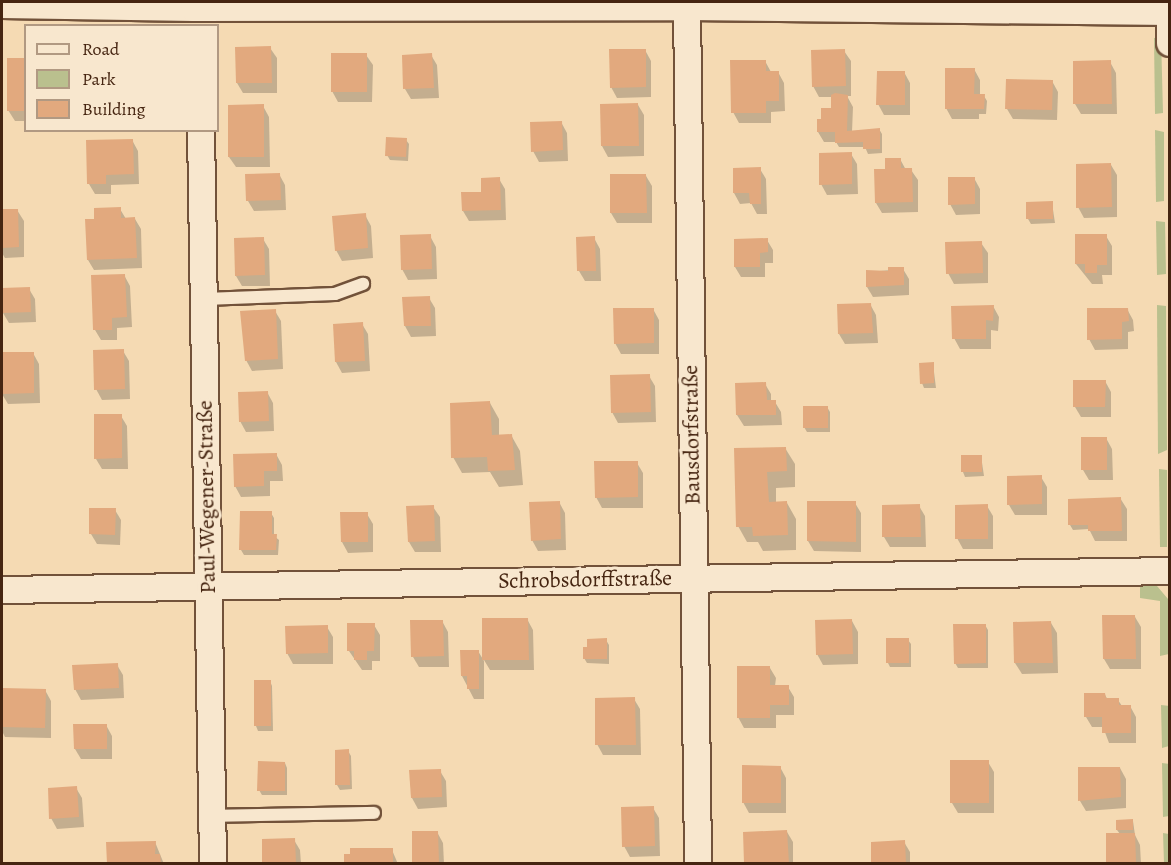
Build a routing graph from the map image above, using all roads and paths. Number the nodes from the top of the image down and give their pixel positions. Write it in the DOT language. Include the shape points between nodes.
graph roads {
  1 [pos="1169,2"];
  2 [pos="2,5"];
  3 [pos="687,7"];
  4 [pos="194,12"];
  5 [pos="1169,12"];
  6 [pos="1170,43"];
  7 [pos="201,132"];
  8 [pos="363,284"];
  9 [pos="205,299"];
  10 [pos="1170,571"];
  11 [pos="694,579"];
  12 [pos="208,586"];
  13 [pos="2,590"];
  14 [pos="374,813"];
  15 [pos="212,816"];
  16 [pos="213,864"];
  17 [pos="698,864"];
  1 -- 5 [label="street"];
  2 -- 4 [label="street"];
  3 -- 4 [label="street"];
  3 -- 5 [label="street"];
  3 -- 11 [label="street, Bausdorfstraße"];
  5 -- 6 [label="street"];
  7 -- 9 [label="street, Paul-Wegener-Straße"];
  8 -- 9 [label="lane" via="335,294"];
  9 -- 12 [label="street, Paul-Wegener-Straße"];
  10 -- 11 [label="street, Schrobsdorffstraße"];
  11 -- 12 [label="street, Schrobsdorffstraße"];
  11 -- 17 [label="street, Bausdorfstraße"];
  12 -- 13 [label="street, Schrobsdorffstraße"];
  12 -- 15 [label="street, Paul-Wegener-Straße"];
  14 -- 15 [label="lane"];
  15 -- 16 [label="street, Paul-Wegener-Straße"];
}
